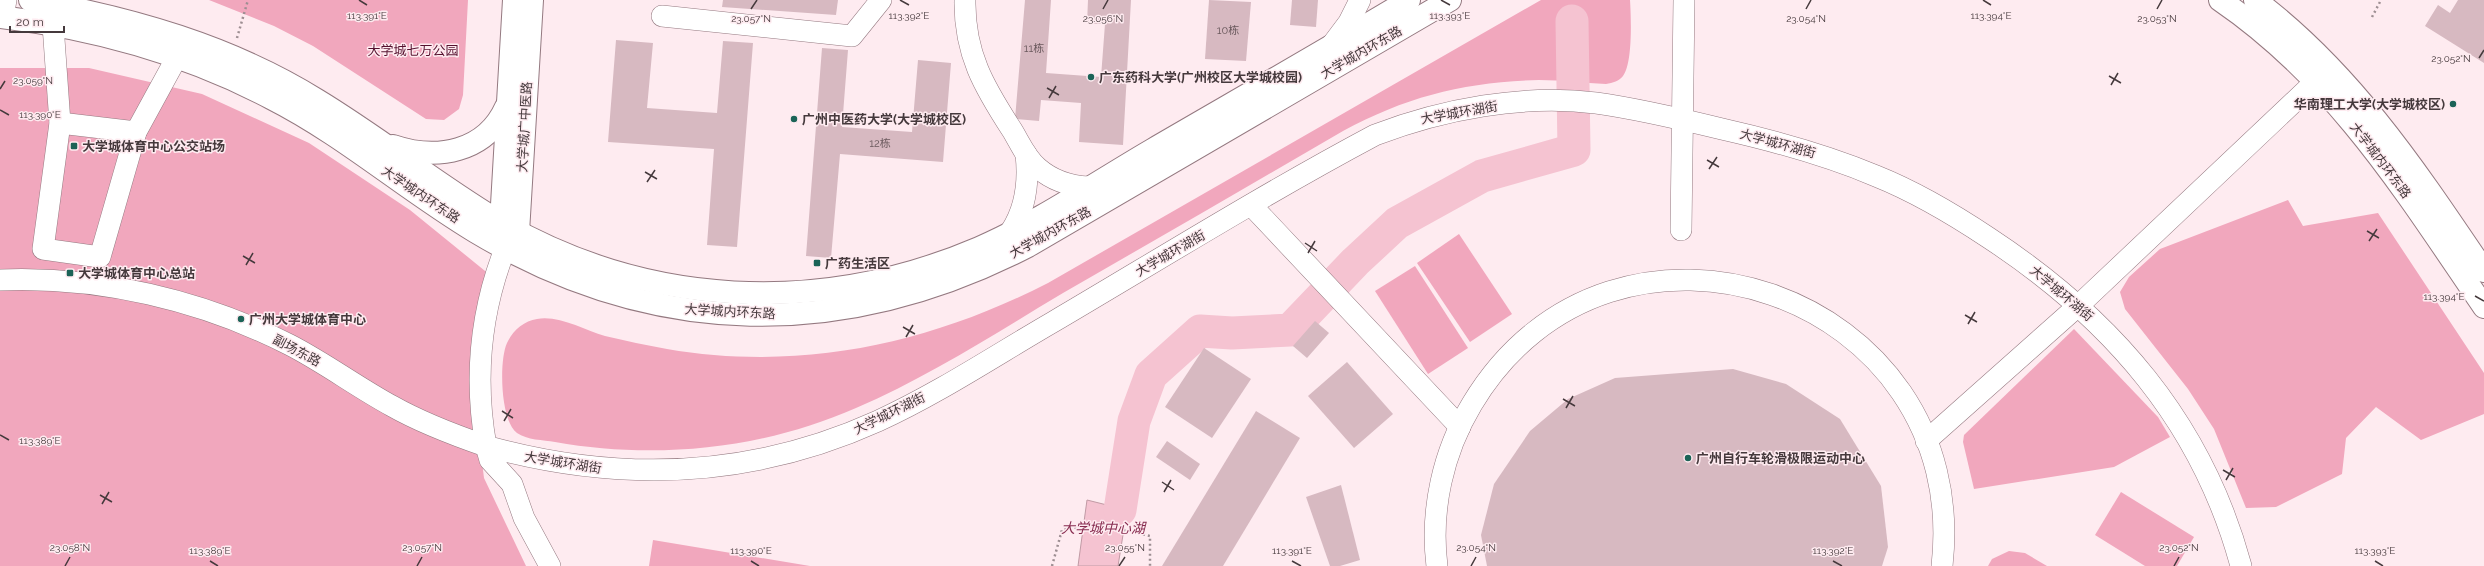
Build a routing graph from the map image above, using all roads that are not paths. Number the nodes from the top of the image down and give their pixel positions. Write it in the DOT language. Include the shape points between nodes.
graph roads {
  1 [pos="30,0"];
  2 [pos="514,0"];
  3 [pos="532,0"];
  4 [pos="881,0"];
  5 [pos="965,0"];
  6 [pos="1360,0"];
  7 [pos="1409,0"];
  8 [pos="1450,0"];
  9 [pos="1684,0"];
  10 [pos="2220,0"];
  11 [pos="2255,0"];
  12 [pos="3,11"];
  13 [pos="662,16"];
  14 [pos="53,25"];
  15 [pos="1331,46"];
  16 [pos="177,58"];
  17 [pos="2316,81"];
  18 [pos="508,104"];
  19 [pos="1682,119"];
  20 [pos="60,123"];
  21 [pos="136,132"];
  22 [pos="378,141"];
  23 [pos="1026,154"];
  24 [pos="1088,187"];
  25 [pos="1252,205"];
  26 [pos="1681,230"];
  27 [pos="1011,231"];
  28 [pos="508,234"];
  29 [pos="2484,270"];
  30 [pos="0,280"];
  31 [pos="2079,305"];
  32 [pos="2484,307"];
  33 [pos="1460,427"];
  34 [pos="1926,441"];
  35 [pos="488,453"];
  36 [pos="550,566"];
  37 [pos="1437,566"];
  38 [pos="1942,566"];
  39 [pos="2241,566"];
  1 -- 22 [label="main road, 大学城内环东路" via="136,23 232,56 302,91"];
  2 -- 18 [label="main road, 大学城广中医路"];
  3 -- 28 [label="main road, 大学城广中医路"];
  4 -- 13 [label="street" via="852,36"];
  5 -- 23 [label="street" via="967,34 978,72"];
  6 -- 15 [label="street" via="1349,22"];
  7 -- 15 [label="main road, 大学城内环东路"];
  8 -- 28 [label="main road, 大学城内环东路" via="1028,246 991,265 902,297 817,312 709,312 614,294 540,265"];
  9 -- 19 [label="street"];
  10 -- 17 [label="main road, 大学城内环东路" via="2277,44"];
  11 -- 29 [label="main road, 大学城内环东路" via="2315,51 2368,108 2409,161"];
  12 -- 14 [label="main road, 大学城内环东路"];
  14 -- 16 [label="main road, 大学城内环东路" via="100,35"];
  14 -- 20 [label="street"];
  15 -- 24 [label="main road, 大学城内环东路"];
  16 -- 21 [label="street"];
  16 -- 28 [label="main road, 大学城内环东路" via="235,80 303,115 473,230"];
  17 -- 31 [label="street"];
  17 -- 32 [label="main road, 大学城内环东路" via="2376,150"];
  18 -- 22 [label="main road" via="502,117 486,136 460,150 413,151"];
  18 -- 28 [label="main road, 大学城广中医路"];
  19 -- 25 [label="street, 大学城环湖街" via="1594,103 1557,101 1475,108 1410,122 1375,135"];
  19 -- 26 [label="street"];
  19 -- 31 [label="street, 大学城环湖街" via="1792,145 1879,176 1957,217 2036,270"];
  20 -- 21 [label="street"];
  20 -- 21 [label="street" via="42,249 100,257"];
  22 -- 28 [label="main road, 大学城内环东路"];
  23 -- 24 [label="street" via="1038,168 1054,179"];
  23 -- 27 [label="street" via="1024,204"];
  24 -- 27 [label="main road, 大学城内环东路"];
  25 -- 33 [label="street"];
  25 -- 35 [label="street, 大学城环湖街" via="934,391 880,420 809,447 762,459 719,466 651,470 554,463"];
  27 -- 28 [label="main road, 大学城内环东路" via="963,254 896,278 822,290 774,294 711,292 620,275"];
  28 -- 35 [label="street, 大学城广中医路" via="490,292 480,353 480,407"];
  30 -- 35 [label="street, 副场东路" via="104,286 167,299 215,313 291,346 390,405"];
  31 -- 34 [label="street"];
  31 -- 39 [label="street, 大学城环湖街" via="2135,365 2183,431 2218,496"];
  33 -- 34 [label="street" via="1478,395 1497,369 1520,346 1559,316 1588,301 1630,287 1700,280 1743,285 1775,294 1805,307 1837,326 1867,351 1889,375 1910,406"];
  33 -- 37 [label="street" via="1439,492"];
  34 -- 38 [label="street" via="1936,472 1942,504"];
  35 -- 36 [label="street" via="512,484 524,518"];
}
